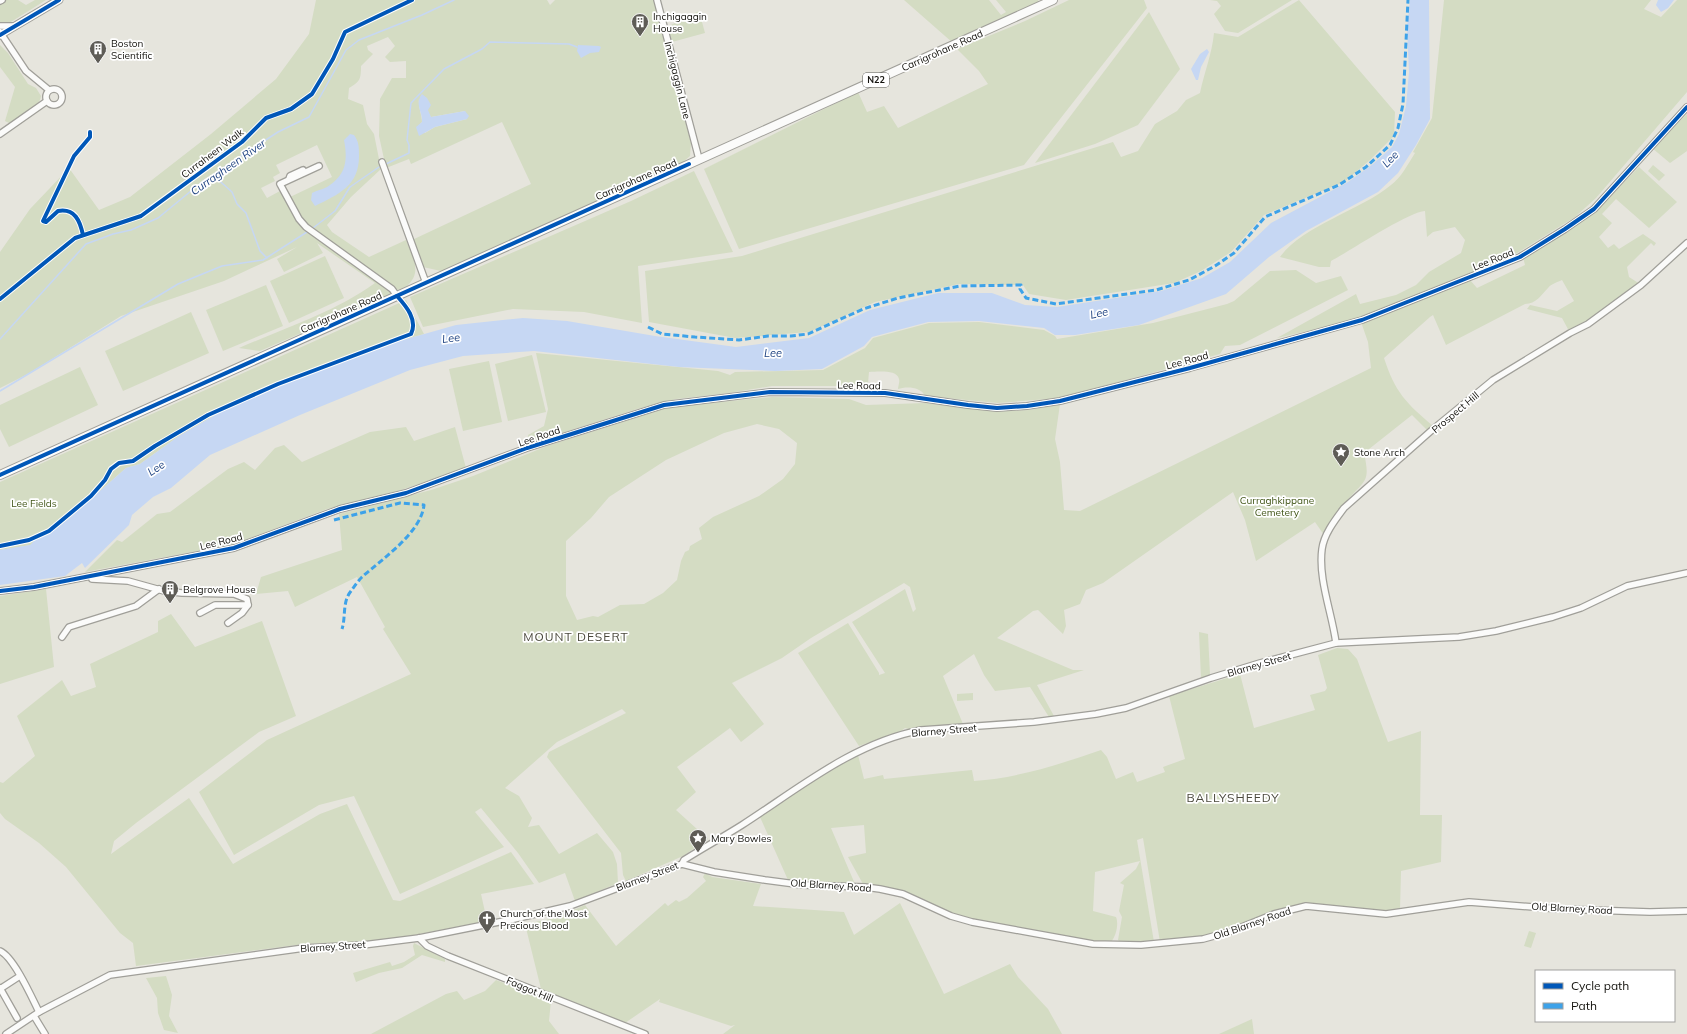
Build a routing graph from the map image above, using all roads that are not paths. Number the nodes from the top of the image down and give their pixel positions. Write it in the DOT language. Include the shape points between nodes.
graph roads {
  1 [pos="59,0"];
  2 [pos="657,0"];
  3 [pos="1053,0"];
  4 [pos="0,26"];
  5 [pos="15,26"];
  6 [pos="0,34"];
  7 [pos="0,42"];
  8 [pos="7,43"];
  9 [pos="18,58"];
  10 [pos="49,90"];
  11 [pos="47,101"];
  12 [pos="1687,108"];
  13 [pos="0,134"];
  14 [pos="699,159"];
  15 [pos="382,162"];
  16 [pos="319,164"];
  17 [pos="1687,243"];
  18 [pos="426,283"];
  19 [pos="397,296"];
  20 [pos="0,475"];
  21 [pos="1687,573"];
  22 [pos="84,578"];
  23 [pos="159,590"];
  24 [pos="0,591"];
  25 [pos="248,605"];
  26 [pos="200,613"];
  27 [pos="228,623"];
  28 [pos="62,637"];
  29 [pos="1336,643"];
  30 [pos="682,864"];
  31 [pos="1687,911"];
  32 [pos="418,938"];
  33 [pos="0,951"];
  34 [pos="20,976"];
  35 [pos="0,989"];
  36 [pos="37,1014"];
  37 [pos="17,1018"];
  38 [pos="6,1034"];
  39 [pos="45,1034"];
  40 [pos="644,1034"];
  1 -- 5 [label="main road"];
  2 -- 14 [label="street, Inchigaggin Lane"];
  3 -- 14 [label="highway, Carrigrohane Road / N22"];
  4 -- 5 [label="street"];
  5 -- 6 [label="main road"];
  5 -- 8 [label="street"];
  6 -- 8 [label="street"];
  7 -- 9 [label="street"];
  8 -- 9 [label="street"];
  9 -- 10 [label="street" via="31,76"];
  10 -- 11 [label="street" via="46,94"];
  10 -- 11 [label="street" via="57,89 61,92 62,98 56,105"];
  11 -- 13 [label="street"];
  12 -- 22 [label="street, Lee Road" via="1594,208 1565,229 1520,257 1360,320 1183,370 1060,401 1027,406 968,406 885,393 770,392 664,405 527,448 406,493 340,509 234,548"];
  14 -- 18 [label="highway, Carrigrohane Road / N22"];
  15 -- 18 [label="street"];
  16 -- 19 [label="street" via="280,184 299,219 306,227 392,289"];
  17 -- 29 [label="street, Prospect Hill" via="1641,285 1601,315 1487,385 1344,508 1333,523 1322,548 1323,574"];
  18 -- 19 [label="highway, Carrigrohane Road / N22"];
  19 -- 20 [label="highway, Carrigrohane Road / N22"];
  21 -- 29 [label="street, Blarney Street" via="1627,586 1581,608 1500,630 1460,637"];
  22 -- 23 [label="street" via="128,581"];
  22 -- 24 [label="street, Lee Road" via="34,588"];
  23 -- 25 [label="street" via="234,594 247,599"];
  23 -- 28 [label="street" via="136,606 69,627"];
  25 -- 26 [label="street" via="215,605"];
  25 -- 27 [label="street"];
  29 -- 30 [label="street, Blarney Street" via="1239,669 1126,708 1034,722 921,730 883,740 851,754 684,860"];
  30 -- 31 [label="street, Old Blarney Road" via="765,880 880,889 903,894 951,916 972,922 1093,944 1141,945 1203,939 1293,908 1306,906 1386,914 1469,902 1559,909"];
  30 -- 32 [label="street, Blarney Street" via="561,909"];
  32 -- 36 [label="street, Blarney Street" via="362,945 304,948 131,971 105,977"];
  32 -- 40 [label="street, Faggot Hill" via="427,946 456,960"];
  33 -- 34 [label="street"];
  34 -- 35 [label="street"];
  34 -- 36 [label="street"];
  35 -- 37 [label="street"];
  36 -- 38 [label="street, Blarney Street"];
  36 -- 39 [label="street"];
}
